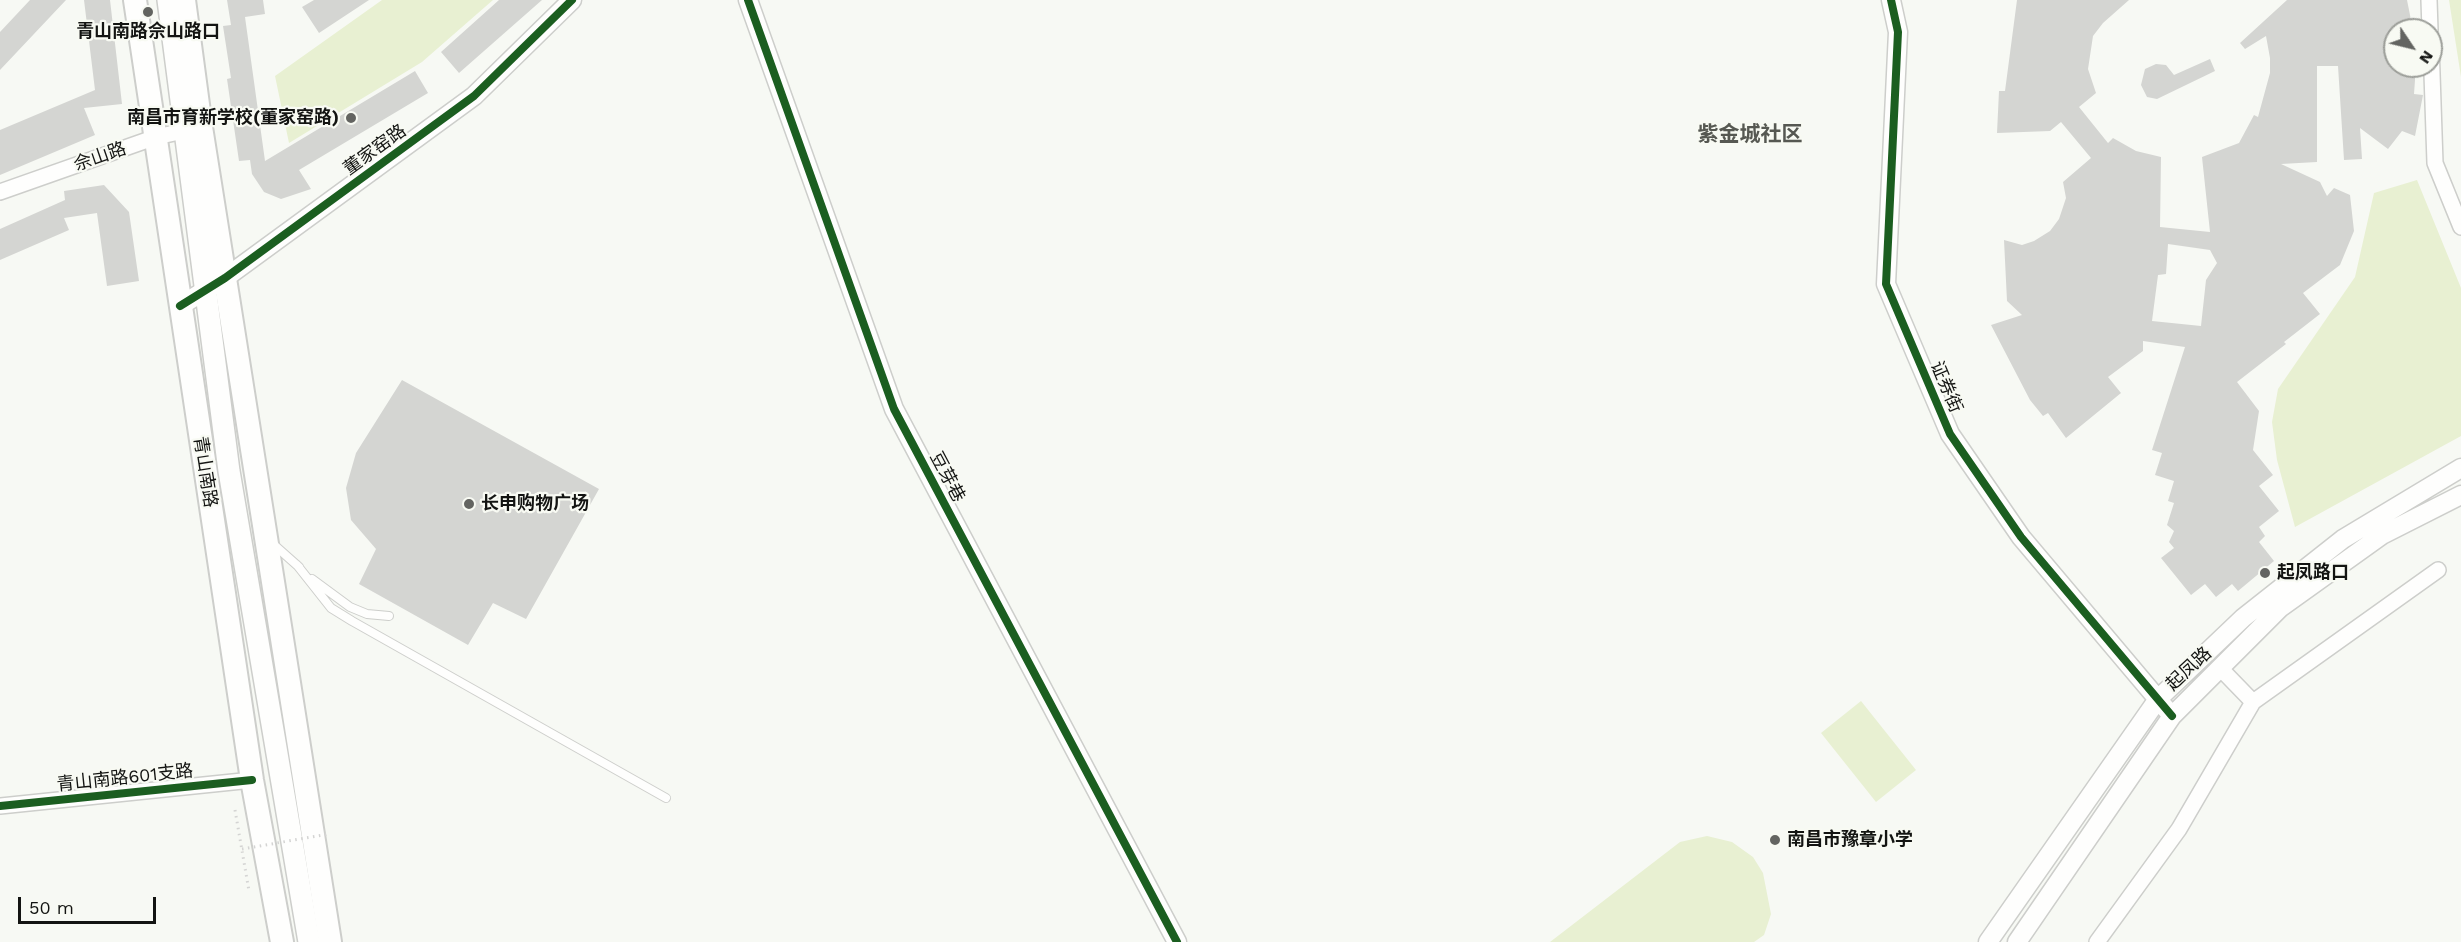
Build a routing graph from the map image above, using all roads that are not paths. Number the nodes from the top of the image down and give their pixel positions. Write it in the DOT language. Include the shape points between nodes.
graph roads {
  1 [pos="135,0"];
  2 [pos="155,0"];
  3 [pos="168,0"];
  4 [pos="184,0"];
  5 [pos="573,0"];
  6 [pos="748,0"];
  7 [pos="1891,0"];
  8 [pos="2429,0"];
  9 [pos="2430,18"];
  10 [pos="2432,78"];
  11 [pos="179,132"];
  12 [pos="0,192"];
  13 [pos="2461,227"];
  14 [pos="225,278"];
  15 [pos="194,297"];
  16 [pos="2461,468"];
  17 [pos="2461,495"];
  18 [pos="266,538"];
  19 [pos="297,565"];
  20 [pos="2438,570"];
  21 [pos="389,616"];
  22 [pos="2220,668"];
  23 [pos="2157,699"];
  24 [pos="2253,702"];
  25 [pos="2172,716"];
  26 [pos="252,780"];
  27 [pos="666,798"];
  28 [pos="0,806"];
  29 [pos="282,942"];
  30 [pos="295,942"];
  31 [pos="309,942"];
  32 [pos="330,942"];
  33 [pos="1177,942"];
  34 [pos="1988,942"];
  35 [pos="2017,942"];
  36 [pos="2097,942"];
  1 -- 11 [label="main road, 青山南路"];
  2 -- 11 [label="main road"];
  3 -- 11 [label="main road"];
  4 -- 11 [label="main road, 青山南路"];
  5 -- 14 [label="street, 董家窑路" via="474,96"];
  6 -- 33 [label="street, 豆芽巷" via="894,409"];
  7 -- 23 [label="street, 证券街" via="1898,32 1886,284 1950,434 2021,537"];
  8 -- 9 [label="street"];
  10 -- 13 [label="street" via="2435,163"];
  11 -- 12 [label="street, 佘山路"];
  11 -- 14 [label="main road, 青山南路"];
  11 -- 15 [label="main road, 青山南路"];
  11 -- 15 [label="main road"];
  14 -- 15 [label="street, 董家窑路"];
  14 -- 18 [label="main road, 青山南路"];
  15 -- 26 [label="main road, 青山南路"];
  15 -- 30 [label="main road"];
  15 -- 31 [label="main road" via="229,471"];
  16 -- 23 [label="street, 起凤路" via="2343,539 2243,618"];
  17 -- 22 [label="street, 起凤路" via="2382,535 2280,608"];
  18 -- 19 [label="lane"];
  18 -- 32 [label="main road, 青山南路"];
  19 -- 21 [label="lane" via="350,607"];
  19 -- 27 [label="lane" via="332,608 352,621"];
  20 -- 24 [label="street"];
  22 -- 24 [label="street"];
  22 -- 25 [label="street, 起凤路"];
  23 -- 25 [label="street, 证券街"];
  23 -- 34 [label="street, 起凤路"];
  24 -- 36 [label="street" via="2179,829"];
  25 -- 35 [label="street, 起凤路"];
  26 -- 28 [label="street, 青山南路601支路"];
  26 -- 29 [label="main road, 青山南路"];
}
